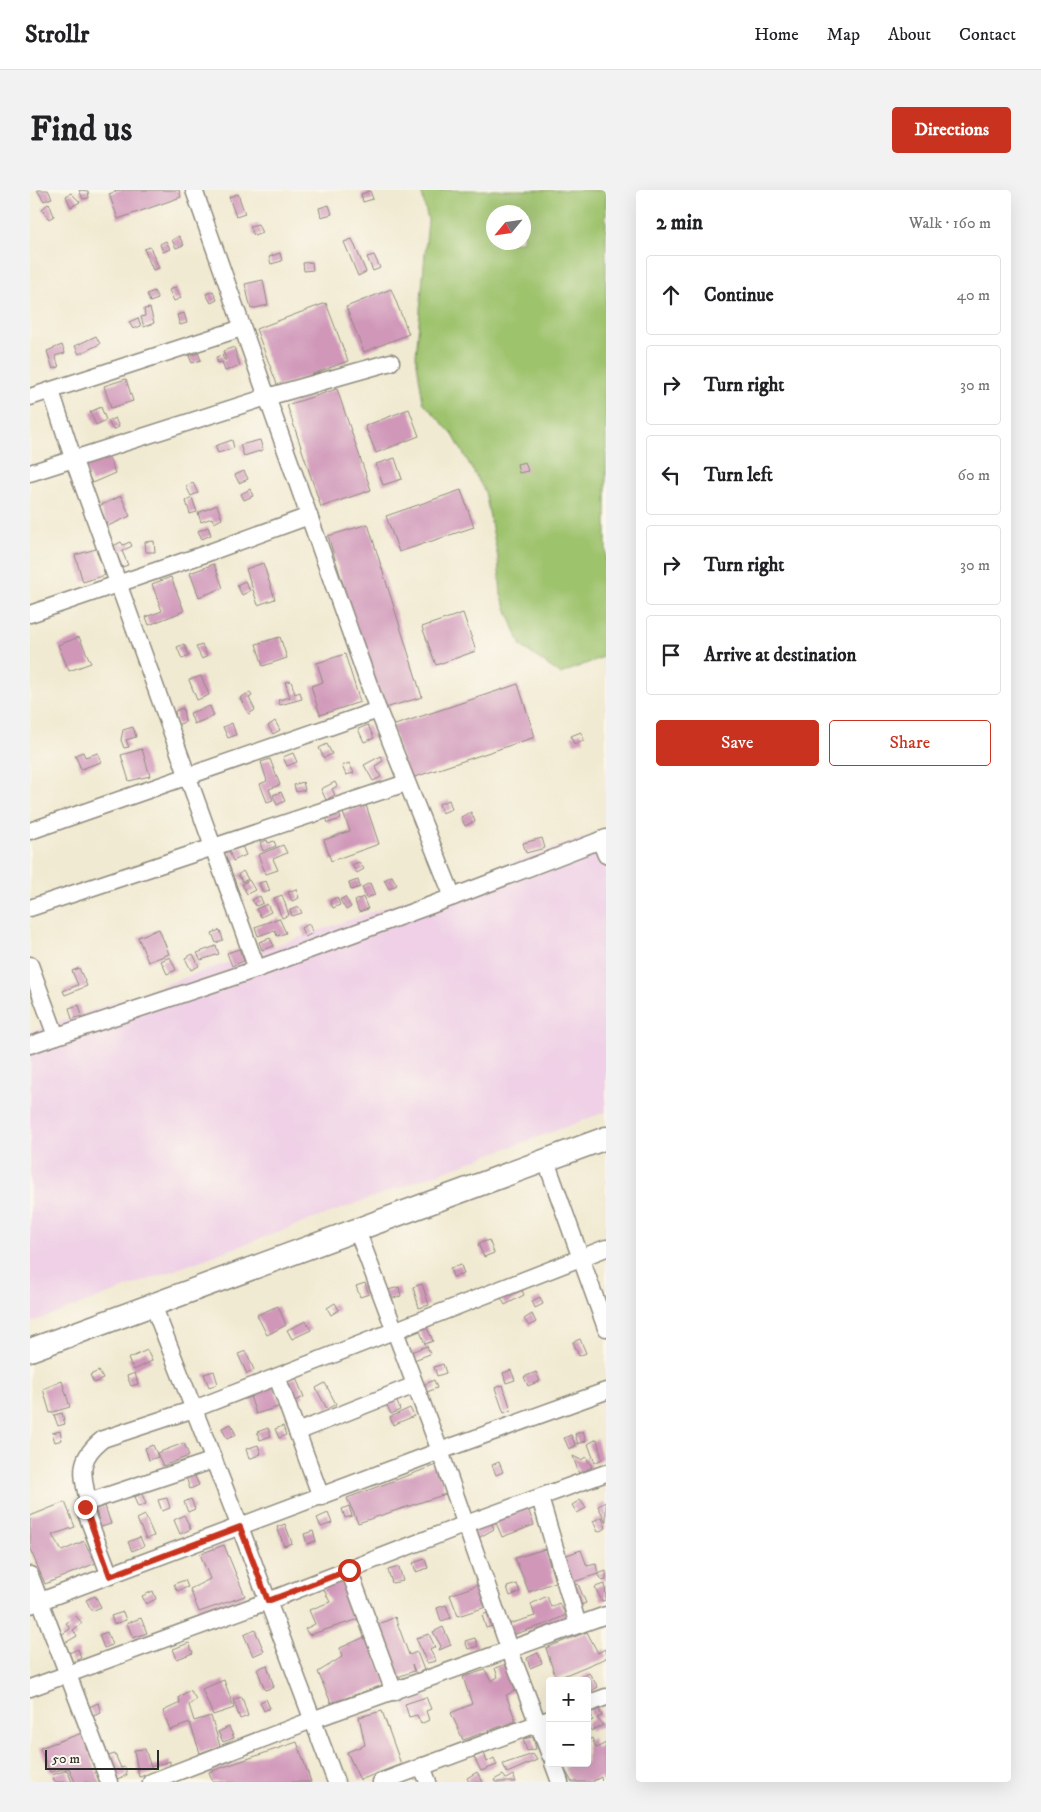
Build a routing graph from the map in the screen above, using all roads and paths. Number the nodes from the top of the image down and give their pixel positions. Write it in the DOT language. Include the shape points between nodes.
graph roads {
  1 [pos="194,190"];
  2 [pos="242,328"];
  3 [pos="391,362"];
  4 [pos="51,391"];
  5 [pos="267,396"];
  6 [pos="30,397"];
  7 [pos="72,458"];
  8 [pos="30,473"];
  9 [pos="309,516"];
  10 [pos="118,583"];
  11 [pos="30,614"];
  12 [pos="378,710"];
  13 [pos="188,776"];
  14 [pos="406,782"];
  15 [pos="30,831"];
  16 [pos="604,844"];
  17 [pos="213,846"];
  18 [pos="453,897"];
  19 [pos="30,908"];
  20 [pos="30,965"];
  21 [pos="257,968"];
  22 [pos="56,1036"];
  23 [pos="30,1045"];
  24 [pos="606,1138"];
  25 [pos="546,1161"];
  26 [pos="357,1230"];
  27 [pos="606,1248"];
  28 [pos="580,1257"];
  29 [pos="153,1305"];
  30 [pos="606,1328"];
  31 [pos="395,1330"];
  32 [pos="30,1350"];
  33 [pos="277,1377"];
  34 [pos="415,1385"];
  35 [pos="606,1391"];
  36 [pos="194,1410"];
  37 [pos="297,1432"];
  38 [pos="440,1451"];
  39 [pos="214,1460"];
  40 [pos="606,1474"];
  41 [pos="321,1497"];
  42 [pos="540,1498"];
  43 [pos="88,1501"];
  44 [pos="466,1524"];
  45 [pos="240,1527"];
  46 [pos="349,1570"];
  47 [pos="30,1575"];
  48 [pos="110,1576"];
  49 [pos="268,1601"];
  50 [pos="35,1603"];
  51 [pos="606,1615"];
  52 [pos="578,1625"];
  53 [pos="510,1650"];
  54 [pos="68,1674"];
  55 [pos="30,1688"];
  56 [pos="394,1692"];
  57 [pos="606,1697"];
  58 [pos="591,1703"];
  59 [pos="312,1720"];
  60 [pos="544,1721"];
  61 [pos="422,1766"];
  62 [pos="109,1782"];
  63 [pos="151,1782"];
  64 [pos="336,1782"];
  65 [pos="381,1782"];
  66 [pos="428,1782"];
  1 -- 2 [label="street"];
  2 -- 4 [label="street"];
  2 -- 5 [label="street"];
  3 -- 5 [label="street"];
  4 -- 6 [label="street"];
  4 -- 7 [label="street"];
  5 -- 7 [label="street"];
  5 -- 9 [label="street"];
  7 -- 8 [label="street"];
  7 -- 10 [label="street"];
  9 -- 10 [label="street"];
  9 -- 12 [label="street"];
  10 -- 11 [label="street"];
  10 -- 13 [label="street"];
  12 -- 13 [label="street"];
  12 -- 14 [label="street"];
  13 -- 15 [label="street"];
  13 -- 17 [label="street"];
  14 -- 17 [label="street"];
  14 -- 18 [label="street"];
  16 -- 18 [label="street"];
  17 -- 19 [label="street"];
  17 -- 21 [label="street"];
  18 -- 21 [label="street"];
  20 -- 22 [label="street"];
  21 -- 22 [label="street"];
  22 -- 23 [label="street"];
  24 -- 25 [label="street"];
  25 -- 26 [label="street"];
  25 -- 28 [label="street"];
  26 -- 29 [label="street"];
  26 -- 31 [label="street"];
  27 -- 28 [label="street"];
  28 -- 30 [label="street"];
  28 -- 31 [label="street"];
  29 -- 32 [label="street"];
  29 -- 36 [label="street"];
  31 -- 33 [label="street"];
  31 -- 34 [label="street"];
  33 -- 36 [label="street"];
  33 -- 37 [label="street"];
  34 -- 37 [label="street"];
  34 -- 38 [label="street"];
  35 -- 38 [label="street"];
  36 -- 39 [label="street"];
  36 -- 43 [label="street" via="102,1439 91,1448 82,1472"];
  37 -- 41 [label="street"];
  38 -- 41 [label="street"];
  38 -- 44 [label="street"];
  39 -- 43 [label="street"];
  39 -- 45 [label="street"];
  40 -- 42 [label="street"];
  41 -- 45 [label="street"];
  42 -- 44 [label="street"];
  42 -- 52 [label="street"];
  43 -- 48 [label="street" via="85,1503 86,1513"];
  44 -- 46 [label="street"];
  44 -- 53 [label="street"];
  45 -- 48 [label="street"];
  45 -- 49 [label="street"];
  46 -- 49 [label="street"];
  46 -- 56 [label="street"];
  47 -- 50 [label="street"];
  48 -- 50 [label="street"];
  49 -- 54 [label="street"];
  49 -- 59 [label="street"];
  50 -- 54 [label="street"];
  51 -- 52 [label="street"];
  52 -- 53 [label="street"];
  53 -- 56 [label="street"];
  53 -- 60 [label="street"];
  54 -- 55 [label="street"];
  54 -- 62 [label="street"];
  56 -- 59 [label="street"];
  57 -- 58 [label="street"];
  59 -- 63 [label="street"];
  59 -- 64 [label="street"];
  60 -- 61 [label="street"];
  61 -- 65 [label="street"];
  61 -- 66 [label="street"];
}
